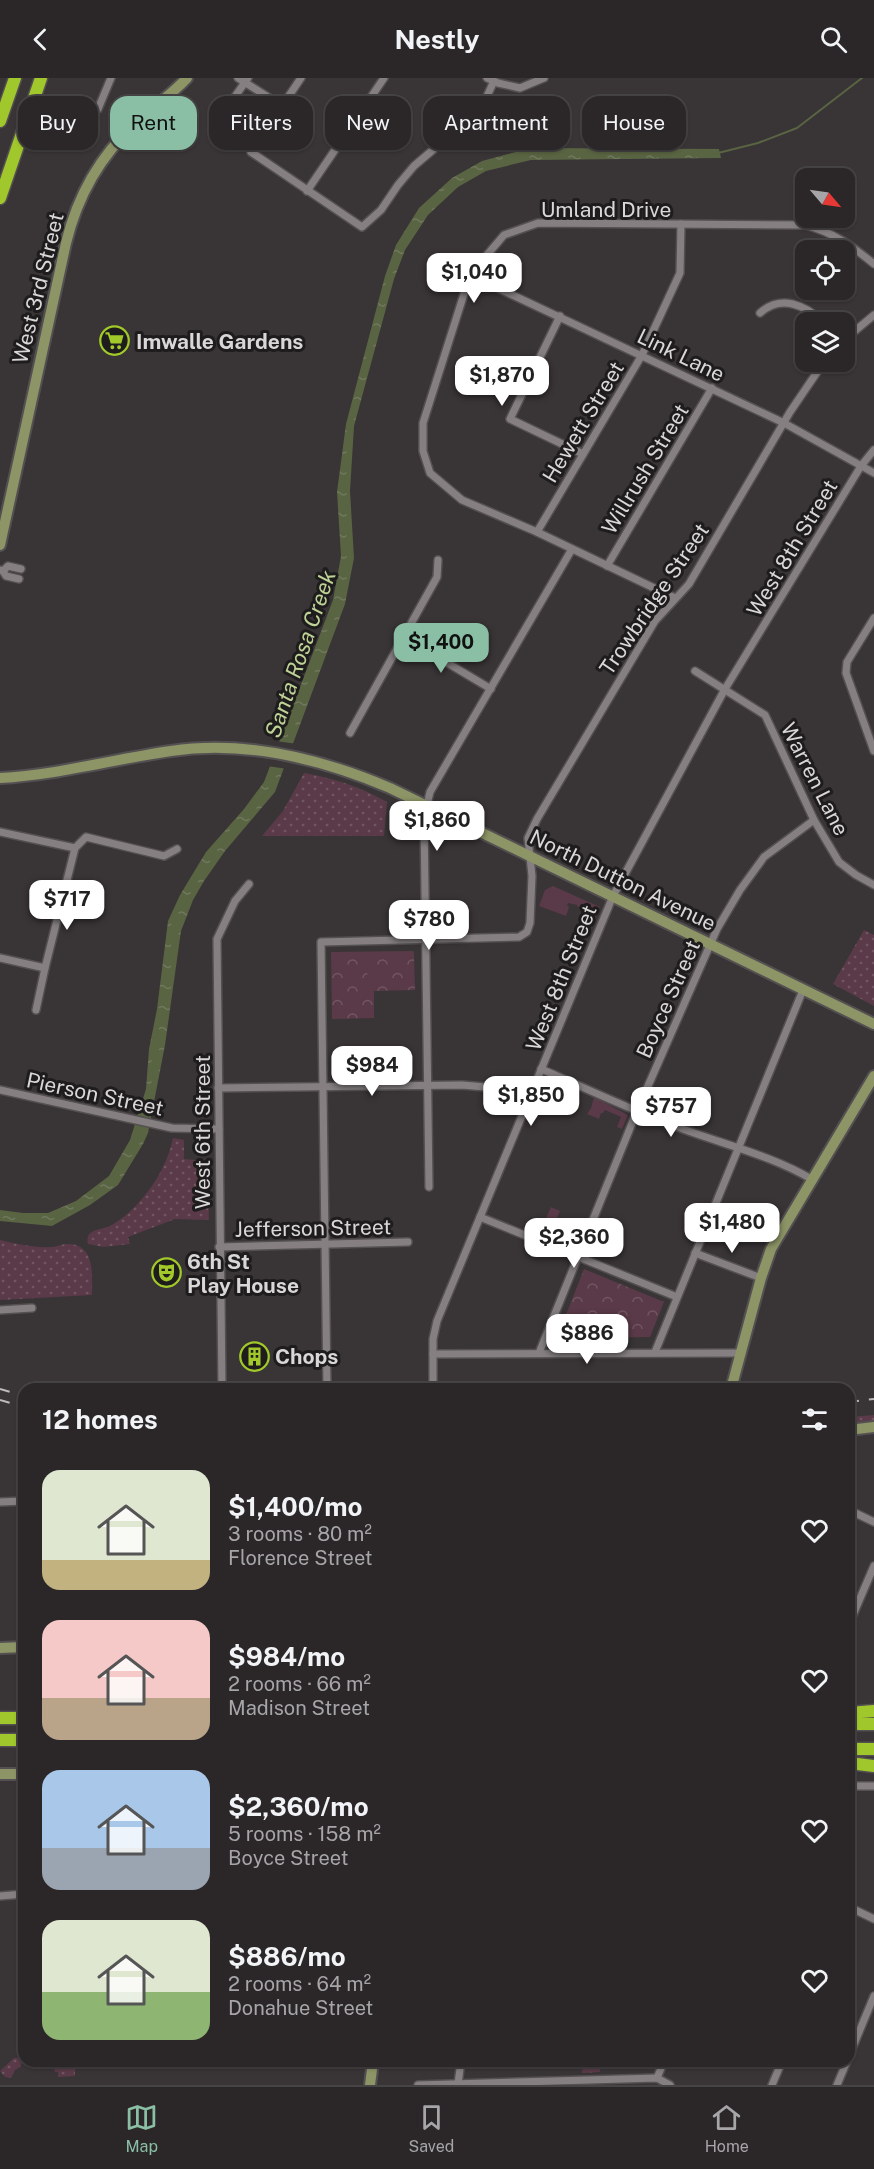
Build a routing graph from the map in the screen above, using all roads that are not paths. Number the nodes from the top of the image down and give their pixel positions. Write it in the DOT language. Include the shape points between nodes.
graph roads {
  1 [pos="15,78"];
  2 [pos="41,78"];
  3 [pos="111,78"];
  4 [pos="187,78"];
  5 [pos="238,78"];
  6 [pos="301,78"];
  7 [pos="384,78"];
  8 [pos="544,78"];
  9 [pos="490,80"];
  10 [pos="246,81"];
  11 [pos="235,96"];
  12 [pos="268,96"];
  13 [pos="289,96"];
  14 [pos="98,109"];
  15 [pos="0,121"];
  16 [pos="252,150"];
  17 [pos="307,191"];
  18 [pos="0,198"];
  19 [pos="681,224"];
  20 [pos="874,264"];
  21 [pos="470,275"];
  22 [pos="810,312"];
  23 [pos="760,313"];
  24 [pos="874,315"];
  25 [pos="560,316"];
  26 [pos="855,331"];
  27 [pos="642,355"];
  28 [pos="817,372"];
  29 [pos="712,388"];
  30 [pos="784,423"];
  31 [pos="874,450"];
  32 [pos="584,454"];
  33 [pos="861,466"];
  34 [pos="874,473"];
  35 [pos="537,532"];
  36 [pos="0,545"];
  37 [pos="572,549"];
  38 [pos="438,560"];
  39 [pos="607,566"];
  40 [pos="21,569"];
  41 [pos="2,571"];
  42 [pos="19,579"];
  43 [pos="675,598"];
  44 [pos="874,618"];
  45 [pos="404,637"];
  46 [pos="694,671"];
  47 [pos="491,689"];
  48 [pos="724,689"];
  49 [pos="350,733"];
  50 [pos="874,751"];
  51 [pos="0,778"];
  52 [pos="426,807"];
  53 [pos="814,820"];
  54 [pos="0,832"];
  55 [pos="75,848"];
  56 [pos="177,849"];
  57 [pos="529,857"];
  58 [pos="249,884"];
  59 [pos="874,885"];
  60 [pos="613,896"];
  61 [pos="427,939"];
  62 [pos="710,944"];
  63 [pos="0,958"];
  64 [pos="45,968"];
  65 [pos="803,990"];
  66 [pos="36,1010"];
  67 [pos="874,1023"];
  68 [pos="541,1069"];
  69 [pos="874,1076"];
  70 [pos="428,1084"];
  71 [pos="323,1085"];
  72 [pos="218,1088"];
  73 [pos="0,1090"];
  74 [pos="527,1104"];
  75 [pos="637,1111"];
  76 [pos="219,1129"];
  77 [pos="740,1148"];
  78 [pos="813,1180"];
  79 [pos="429,1187"];
  80 [pos="480,1217"];
  81 [pos="408,1242"];
  82 [pos="325,1245"];
  83 [pos="219,1247"];
  84 [pos="695,1253"];
  85 [pos="577,1257"];
  86 [pos="760,1278"];
  87 [pos="677,1297"];
  88 [pos="32,1308"];
  89 [pos="0,1310"];
  90 [pos="655,1352"];
  91 [pos="538,1353"];
  92 [pos="742,1353"];
  93 [pos="433,1354"];
  94 [pos="222,1383"];
  95 [pos="327,1383"];
  96 [pos="433,1383"];
  97 [pos="733,1383"];
  98 [pos="874,1427"];
  99 [pos="855,1429"];
  100 [pos="0,1502"];
  101 [pos="18,1502"];
  102 [pos="855,1513"];
  103 [pos="874,1522"];
  104 [pos="874,1566"];
  105 [pos="855,1610"];
  106 [pos="18,1647"];
  107 [pos="0,1648"];
  108 [pos="874,1711"];
  109 [pos="855,1713"];
  110 [pos="0,1718"];
  111 [pos="18,1718"];
  112 [pos="855,1724"];
  113 [pos="874,1724"];
  114 [pos="1,1740"];
  115 [pos="18,1740"];
  116 [pos="855,1749"];
  117 [pos="874,1749"];
  118 [pos="855,1764"];
  119 [pos="874,1766"];
  120 [pos="0,1774"];
  121 [pos="18,1774"];
  122 [pos="855,1786"];
  123 [pos="874,1786"];
  124 [pos="18,1894"];
  125 [pos="0,1896"];
  126 [pos="855,1910"];
  127 [pos="874,1919"];
  128 [pos="873,2001"];
  129 [pos="855,2042"];
  130 [pos="372,2067"];
  131 [pos="460,2067"];
  132 [pos="662,2067"];
  133 [pos="780,2067"];
  134 [pos="844,2067"];
  135 [pos="657,2078"];
  136 [pos="612,2080"];
  137 [pos="545,2083"];
  138 [pos="458,2084"];
  139 [pos="488,2084"];
  140 [pos="370,2085"];
  141 [pos="418,2085"];
  142 [pos="623,2085"];
  143 [pos="670,2085"];
  144 [pos="772,2085"];
  145 [pos="837,2085"];
  1 -- 15 [label="highway"];
  2 -- 18 [label="highway"];
  3 -- 14 [label="street"];
  4 -- 36 [label="main road, West 3rd Street" via="118,142 77,207"];
  5 -- 10 [label="street"];
  6 -- 13 [label="street"];
  7 -- 17 [label="street"];
  8 -- 9 [label="street" via="520,88"];
  9 -- 17 [label="street" via="482,106 464,130 441,142 414,166 362,228"];
  10 -- 11 [label="street"];
  10 -- 12 [label="street"];
  16 -- 17 [label="street"];
  19 -- 20 [label="street, Umland Drive" via="806,225 839,238"];
  19 -- 21 [label="street, Umland Drive" via="538,223 504,235"];
  19 -- 27 [label="street, Hewett Street" via="680,273"];
  21 -- 25 [label="street, Link Lane"];
  21 -- 35 [label="street, Umland Drive" via="423,423 423,451 430,473 462,500"];
  22 -- 23 [label="street" via="781,302"];
  24 -- 26 [label="street"];
  25 -- 27 [label="street, Link Lane"];
  25 -- 32 [label="street" via="510,419"];
  27 -- 29 [label="street, Link Lane"];
  27 -- 32 [label="street, Hewett Street"];
  28 -- 30 [label="street, Trowbridge Street"];
  29 -- 30 [label="street, Link Lane"];
  29 -- 39 [label="street, Willrush Street"];
  30 -- 33 [label="street, Link Lane"];
  30 -- 43 [label="street, Trowbridge Street" via="688,584"];
  31 -- 33 [label="street, West 8th Street"];
  32 -- 35 [label="street, Hewett Street"];
  33 -- 34 [label="street, Link Lane"];
  33 -- 48 [label="street, West 8th Street"];
  35 -- 37 [label="street, Umland Drive"];
  37 -- 39 [label="street, Umland Drive"];
  37 -- 47 [label="street"];
  38 -- 45 [label="street" via="437,577"];
  39 -- 43 [label="street, Umland Drive"];
  40 -- 41 [label="street" via="8,567"];
  41 -- 42 [label="street"];
  43 -- 57 [label="street, Trowbridge Street" via="654,621 537,819 528,838"];
  44 -- 50 [label="street" via="847,662 846,673"];
  45 -- 47 [label="street"];
  45 -- 49 [label="street"];
  46 -- 48 [label="street, Warren Lane"];
  47 -- 52 [label="street" via="430,792"];
  48 -- 53 [label="street, Warren Lane" via="765,715"];
  48 -- 60 [label="street, West 8th Street"];
  51 -- 52 [label="main road, North Dutton Avenue" via="174,750 250,750 314,761 363,777"];
  52 -- 57 [label="main road, North Dutton Avenue"];
  52 -- 61 [label="street"];
  53 -- 59 [label="street, Warren Lane" via="839,862"];
  53 -- 62 [label="street, Boyce Street" via="765,856 740,890"];
  54 -- 55 [label="street"];
  55 -- 56 [label="street" via="86,837 164,856"];
  55 -- 64 [label="street"];
  57 -- 60 [label="main road, North Dutton Avenue"];
  57 -- 61 [label="street, Trowbridge Street" via="532,876 527,932 519,937"];
  58 -- 72 [label="street, West 6th Street" via="235,901 218,939"];
  60 -- 62 [label="main road, North Dutton Avenue"];
  60 -- 68 [label="street, West 8th Street"];
  61 -- 70 [label="street"];
  61 -- 71 [label="street" via="321,942"];
  62 -- 65 [label="main road, North Dutton Avenue"];
  62 -- 75 [label="street, Boyce Street"];
  63 -- 64 [label="street"];
  64 -- 66 [label="street"];
  65 -- 67 [label="main road, North Dutton Avenue"];
  65 -- 77 [label="street"];
  68 -- 74 [label="street, West 8th Street"];
  68 -- 75 [label="street"];
  69 -- 78 [label="main road"];
  70 -- 71 [label="street"];
  70 -- 74 [label="street" via="485,1087"];
  70 -- 79 [label="street"];
  71 -- 72 [label="street"];
  71 -- 82 [label="street"];
  72 -- 76 [label="street, West 6th Street"];
  73 -- 76 [label="street, Pierson Street" via="163,1126"];
  74 -- 80 [label="street, West 8th Street"];
  75 -- 77 [label="street"];
  75 -- 85 [label="street, Boyce Street"];
  76 -- 83 [label="street, West 6th Street"];
  77 -- 78 [label="street"];
  77 -- 84 [label="street"];
  78 -- 86 [label="main road" via="771,1250"];
  80 -- 85 [label="street"];
  80 -- 93 [label="street, West 8th Street" via="437,1321"];
  81 -- 82 [label="street, Jefferson Street"];
  82 -- 83 [label="street, Jefferson Street"];
  82 -- 95 [label="street"];
  83 -- 94 [label="street, West 6th Street"];
  84 -- 86 [label="street"];
  84 -- 87 [label="street"];
  85 -- 87 [label="street"];
  85 -- 91 [label="street, Boyce Street"];
  86 -- 92 [label="main road"];
  87 -- 90 [label="street"];
  88 -- 89 [label="street"];
  90 -- 91 [label="street"];
  90 -- 92 [label="street"];
  91 -- 93 [label="street"];
  92 -- 97 [label="main road"];
  93 -- 96 [label="street, West 8th Street"];
  98 -- 99 [label="main road"];
  100 -- 101 [label="street"];
  102 -- 103 [label="street"];
  104 -- 105 [label="street"];
  106 -- 107 [label="main road"];
  108 -- 109 [label="highway"];
  110 -- 111 [label="highway"];
  112 -- 113 [label="highway"];
  114 -- 115 [label="highway"];
  116 -- 117 [label="highway"];
  118 -- 119 [label="highway"];
  120 -- 121 [label="main road"];
  122 -- 123 [label="street"];
  124 -- 125 [label="street"];
  126 -- 127 [label="street"];
  128 -- 129 [label="street"];
  130 -- 140 [label="main road"];
  131 -- 138 [label="street"];
  132 -- 135 [label="street"];
  133 -- 144 [label="street"];
  134 -- 145 [label="street"];
  135 -- 136 [label="street"];
  135 -- 143 [label="street"];
  136 -- 137 [label="street"];
  136 -- 142 [label="street"];
  137 -- 139 [label="street"];
  138 -- 139 [label="street"];
  138 -- 141 [label="street"];
}
